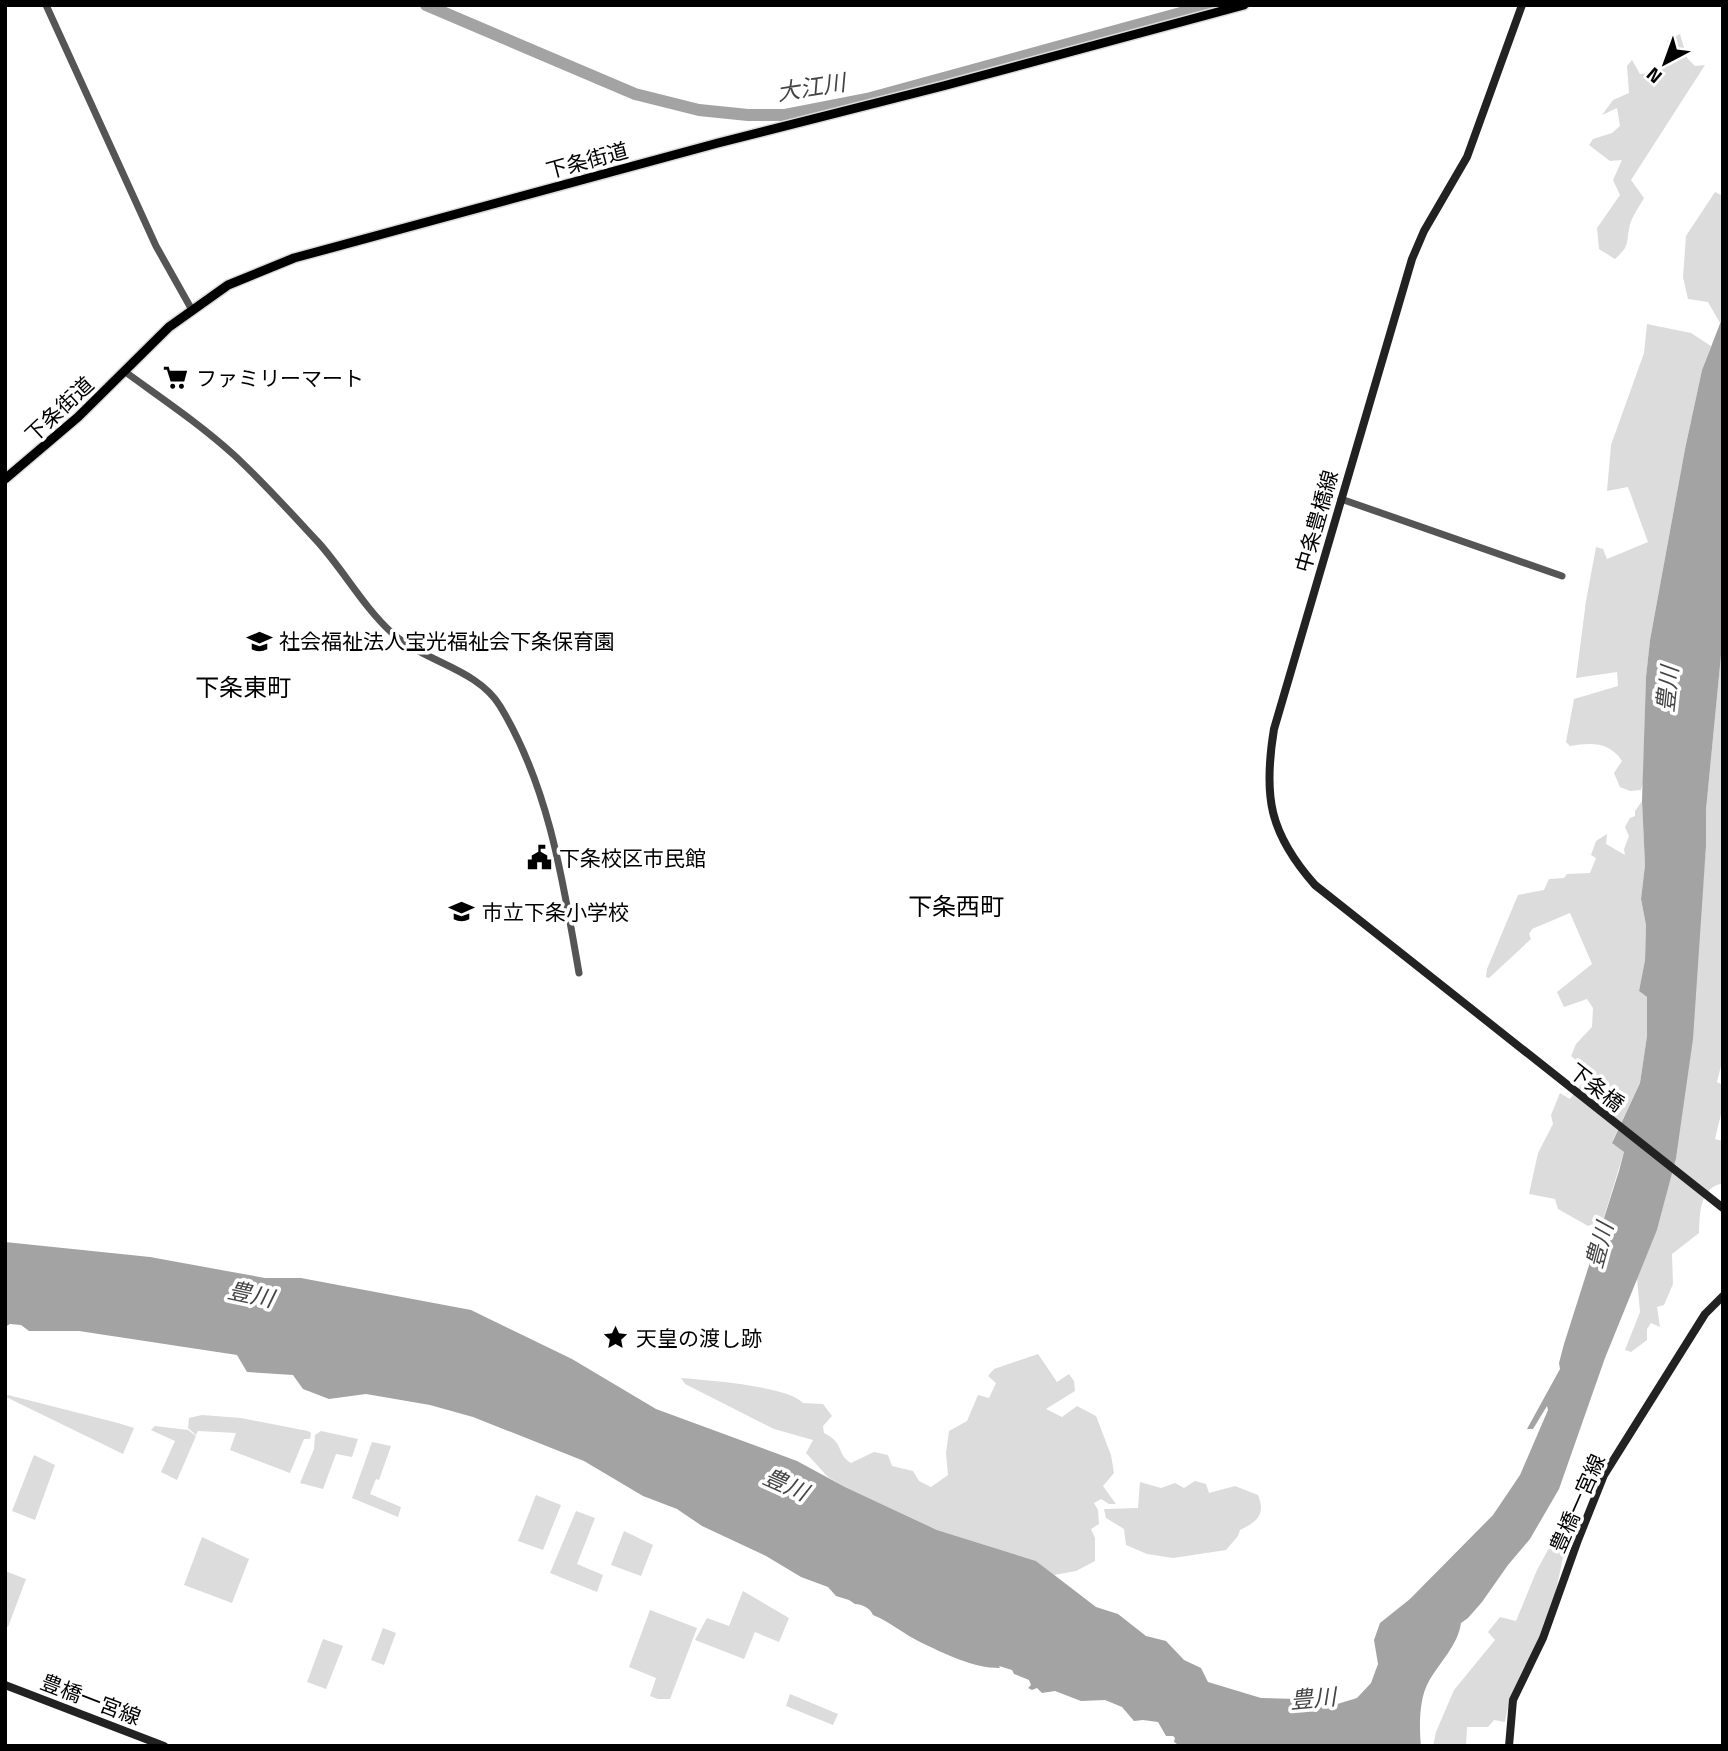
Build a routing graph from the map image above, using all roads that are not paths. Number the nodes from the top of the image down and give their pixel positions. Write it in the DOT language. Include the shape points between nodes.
graph roads {
  1 [pos="46,5"];
  2 [pos="1244,5"];
  3 [pos="1522,5"];
  4 [pos="192,310"];
  5 [pos="124,371"];
  6 [pos="5,479"];
  7 [pos="1341,499"];
  8 [pos="1562,576"];
  9 [pos="579,973"];
  10 [pos="1451,994"];
  11 [pos="1723,1208"];
  12 [pos="1723,1296"];
  13 [pos="5,1685"];
  14 [pos="164,1746"];
  15 [pos="1509,1746"];
  1 -- 4 [label="street" via="156,246"];
  2 -- 4 [label="main road, 下条街道" via="366,237 294,258 228,285"];
  3 -- 7 [label="main road, 中条豊橋線" via="1468,157 1412,259"];
  4 -- 5 [label="main road, 下条街道"];
  5 -- 6 [label="main road, 下条街道"];
  5 -- 9 [label="street" via="234,455 319,544 396,636 473,680 495,698 543,803"];
  7 -- 8 [label="street"];
  7 -- 10 [label="main road, 中条豊橋線" via="1274,729 1268,764 1272,810 1288,850 1315,885"];
  10 -- 11 [label="main road, 下条橋"];
  12 -- 15 [label="main road, 豊橋一宮線" via="1705,1314 1604,1475 1543,1638 1517,1688"];
  13 -- 14 [label="main road, 豊橋一宮線"];
}
